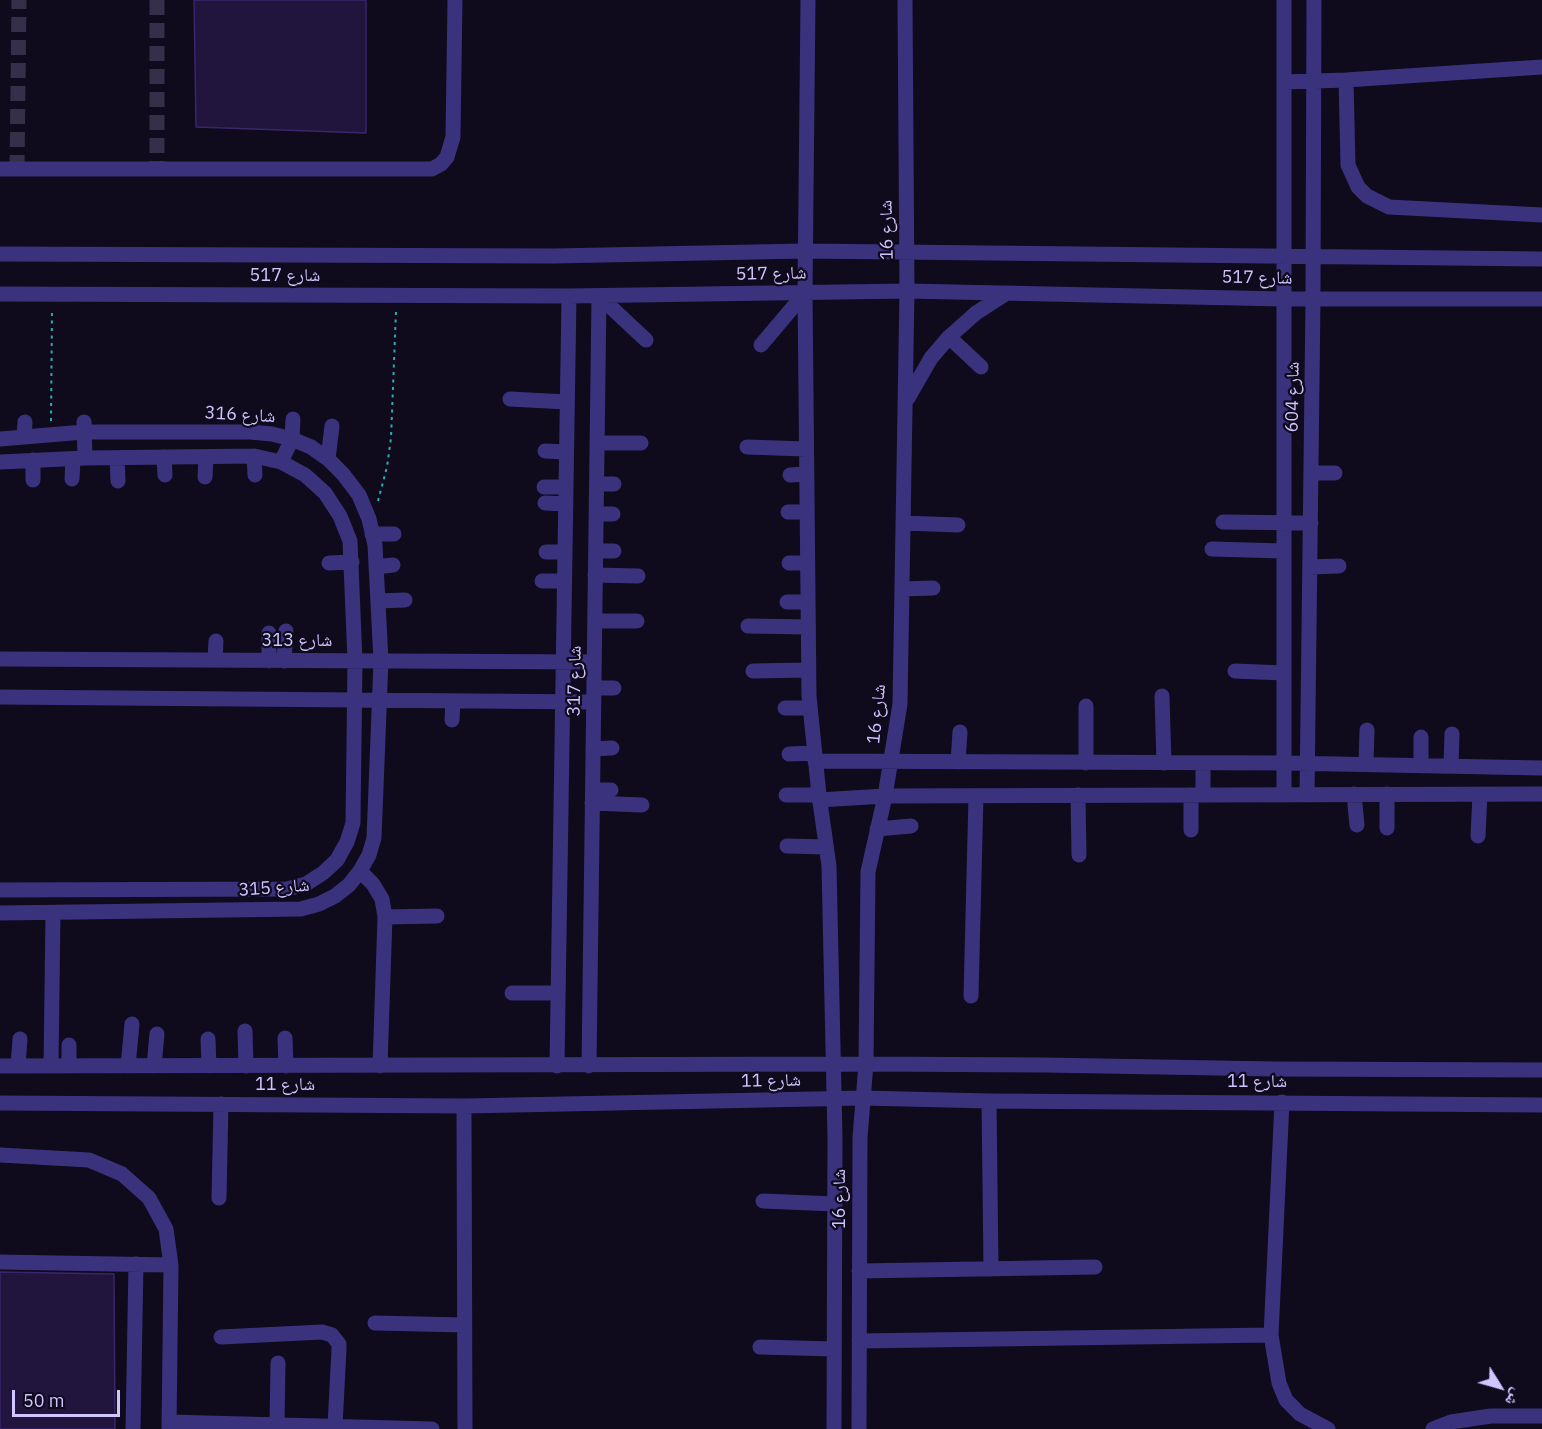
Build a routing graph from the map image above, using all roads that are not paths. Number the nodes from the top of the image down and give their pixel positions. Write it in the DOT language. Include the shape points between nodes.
graph roads {
  1 [pos="455,0"];
  2 [pos="808,0"];
  3 [pos="905,0"];
  4 [pos="1284,0"];
  5 [pos="1314,0"];
  6 [pos="1542,67"];
  7 [pos="1346,80"];
  8 [pos="1314,81"];
  9 [pos="1284,82"];
  10 [pos="0,169"];
  11 [pos="1542,215"];
  12 [pos="805,251"];
  13 [pos="906,253"];
  14 [pos="0,254"];
  15 [pos="1283,257"];
  16 [pos="1314,257"];
  17 [pos="1542,259"];
  18 [pos="907,291"];
  19 [pos="805,293"];
  20 [pos="1007,293"];
  21 [pos="0,294"];
  22 [pos="569,296"];
  23 [pos="599,296"];
  24 [pos="1283,299"];
  25 [pos="1313,299"];
  26 [pos="1542,299"];
  27 [pos="949,337"];
  28 [pos="646,340"];
  29 [pos="761,345"];
  30 [pos="981,368"];
  31 [pos="510,399"];
  32 [pos="567,402"];
  33 [pos="905,403"];
  34 [pos="293,419"];
  35 [pos="332,426"];
  36 [pos="84,427"];
  37 [pos="0,439"];
  38 [pos="292,439"];
  39 [pos="597,443"];
  40 [pos="641,443"];
  41 [pos="747,447"];
  42 [pos="806,449"];
  43 [pos="545,452"];
  44 [pos="566,452"];
  45 [pos="254,456"];
  46 [pos="164,457"];
  47 [pos="206,457"];
  48 [pos="79,458"];
  49 [pos="117,458"];
  50 [pos="328,459"];
  51 [pos="33,460"];
  52 [pos="0,462"];
  53 [pos="281,462"];
  54 [pos="1311,473"];
  55 [pos="1335,473"];
  56 [pos="807,474"];
  57 [pos="165,475"];
  58 [pos="255,475"];
  59 [pos="790,475"];
  60 [pos="205,477"];
  61 [pos="72,479"];
  62 [pos="33,480"];
  63 [pos="118,481"];
  64 [pos="614,483"];
  65 [pos="597,484"];
  66 [pos="544,487"];
  67 [pos="566,487"];
  68 [pos="545,503"];
  69 [pos="566,504"];
  70 [pos="788,512"];
  71 [pos="807,512"];
  72 [pos="596,514"];
  73 [pos="613,514"];
  74 [pos="1223,522"];
  75 [pos="1283,522"];
  76 [pos="903,523"];
  77 [pos="1311,523"];
  78 [pos="958,525"];
  79 [pos="371,527"];
  80 [pos="394,534"];
  81 [pos="1212,549"];
  82 [pos="596,551"];
  83 [pos="614,551"];
  84 [pos="1283,551"];
  85 [pos="546,552"];
  86 [pos="565,552"];
  87 [pos="352,562"];
  88 [pos="329,563"];
  89 [pos="789,563"];
  90 [pos="807,563"];
  91 [pos="393,565"];
  92 [pos="1340,566"];
  93 [pos="376,567"];
  94 [pos="1310,567"];
  95 [pos="596,575"];
  96 [pos="638,576"];
  97 [pos="542,581"];
  98 [pos="564,581"];
  99 [pos="933,588"];
  100 [pos="902,589"];
  101 [pos="405,600"];
  102 [pos="378,601"];
  103 [pos="787,602"];
  104 [pos="808,602"];
  105 [pos="595,621"];
  106 [pos="637,621"];
  107 [pos="748,626"];
  108 [pos="808,627"];
  109 [pos="286,631"];
  110 [pos="269,633"];
  111 [pos="216,641"];
  112 [pos="0,659"];
  113 [pos="215,660"];
  114 [pos="276,661"];
  115 [pos="355,661"];
  116 [pos="381,661"];
  117 [pos="563,662"];
  118 [pos="594,662"];
  119 [pos="808,670"];
  120 [pos="753,671"];
  121 [pos="1235,671"];
  122 [pos="1284,673"];
  123 [pos="614,688"];
  124 [pos="594,695"];
  125 [pos="1162,696"];
  126 [pos="0,697"];
  127 [pos="355,700"];
  128 [pos="380,701"];
  129 [pos="453,701"];
  130 [pos="562,702"];
  131 [pos="1086,706"];
  132 [pos="785,708"];
  133 [pos="810,708"];
  134 [pos="452,720"];
  135 [pos="1367,730"];
  136 [pos="960,732"];
  137 [pos="1452,734"];
  138 [pos="1421,737"];
  139 [pos="593,748"];
  140 [pos="612,748"];
  141 [pos="789,754"];
  142 [pos="814,757"];
  143 [pos="891,762"];
  144 [pos="958,762"];
  145 [pos="1086,763"];
  146 [pos="1164,763"];
  147 [pos="1203,763"];
  148 [pos="1285,763"];
  149 [pos="1307,763"];
  150 [pos="1366,764"];
  151 [pos="1421,766"];
  152 [pos="1450,766"];
  153 [pos="1542,768"];
  154 [pos="610,790"];
  155 [pos="1387,794"];
  156 [pos="1480,794"];
  157 [pos="1542,794"];
  158 [pos="786,795"];
  159 [pos="1078,795"];
  160 [pos="1197,795"];
  161 [pos="1284,795"];
  162 [pos="1307,795"];
  163 [pos="1354,795"];
  164 [pos="885,796"];
  165 [pos="976,796"];
  166 [pos="593,797"];
  167 [pos="819,797"];
  168 [pos="642,805"];
  169 [pos="1357,825"];
  170 [pos="911,826"];
  171 [pos="1387,828"];
  172 [pos="877,829"];
  173 [pos="1191,830"];
  174 [pos="1479,836"];
  175 [pos="787,846"];
  176 [pos="826,847"];
  177 [pos="1079,855"];
  178 [pos="360,872"];
  179 [pos="0,890"];
  180 [pos="250,890"];
  181 [pos="251,910"];
  182 [pos="0,913"];
  183 [pos="53,913"];
  184 [pos="436,915"];
  185 [pos="385,917"];
  186 [pos="512,993"];
  187 [pos="558,993"];
  188 [pos="972,996"];
  189 [pos="132,1024"];
  190 [pos="245,1031"];
  191 [pos="157,1034"];
  192 [pos="285,1038"];
  193 [pos="20,1039"];
  194 [pos="208,1039"];
  195 [pos="69,1045"];
  196 [pos="832,1064"];
  197 [pos="866,1064"];
  198 [pos="0,1066"];
  199 [pos="18,1066"];
  200 [pos="51,1066"];
  201 [pos="69,1066"];
  202 [pos="128,1066"];
  203 [pos="154,1066"];
  204 [pos="209,1066"];
  205 [pos="246,1066"];
  206 [pos="286,1066"];
  207 [pos="380,1066"];
  208 [pos="557,1066"];
  209 [pos="589,1066"];
  210 [pos="1542,1070"];
  211 [pos="863,1098"];
  212 [pos="834,1100"];
  213 [pos="989,1101"];
  214 [pos="1282,1102"];
  215 [pos="0,1103"];
  216 [pos="222,1104"];
  217 [pos="1542,1105"];
  218 [pos="464,1106"];
  219 [pos="0,1155"];
  220 [pos="219,1198"];
  221 [pos="763,1201"];
  222 [pos="835,1204"];
  223 [pos="0,1262"];
  224 [pos="136,1264"];
  225 [pos="171,1265"];
  226 [pos="1095,1267"];
  227 [pos="991,1269"];
  228 [pos="859,1270"];
  229 [pos="375,1323"];
  230 [pos="464,1325"];
  231 [pos="1271,1335"];
  232 [pos="221,1337"];
  233 [pos="859,1341"];
  234 [pos="760,1347"];
  235 [pos="834,1349"];
  236 [pos="278,1363"];
  237 [pos="1542,1416"];
  238 [pos="277,1424"];
  239 [pos="169,1426"];
  240 [pos="336,1426"];
  241 [pos="133,1429"];
  242 [pos="432,1429"];
  243 [pos="465,1429"];
  244 [pos="834,1429"];
  245 [pos="859,1429"];
  246 [pos="1328,1429"];
  247 [pos="1433,1429"];
  1 -- 10 [label="street" via="453,137 447,156 432,169"];
  2 -- 12 [label="street, شارع 16"];
  3 -- 13 [label="street, شارع 16"];
  4 -- 9 [label="street, شارع 604"];
  5 -- 8 [label="street, شارع 604"];
  6 -- 7 [label="street"];
  7 -- 8 [label="street"];
  7 -- 11 [label="street" via="1348,165 1367,196 1389,207"];
  8 -- 9 [label="street"];
  8 -- 16 [label="street, شارع 604"];
  9 -- 15 [label="street, شارع 604"];
  12 -- 13 [label="street, شارع 517"];
  12 -- 14 [label="street, شارع 517" via="553,256"];
  12 -- 19 [label="street, شارع 16"];
  13 -- 15 [label="street, شارع 517"];
  13 -- 18 [label="street, شارع 16"];
  15 -- 16 [label="street, شارع 517"];
  15 -- 24 [label="street, شارع 604"];
  16 -- 17 [label="street, شارع 517"];
  16 -- 25 [label="street, شارع 604"];
  18 -- 19 [label="street, شارع 517"];
  18 -- 20 [label="street, شارع 517"];
  18 -- 33 [label="street, شارع 16"];
  19 -- 23 [label="street, شارع 517"];
  19 -- 29 [label="street"];
  19 -- 42 [label="street, شارع 16"];
  20 -- 24 [label="street, شارع 517"];
  20 -- 27 [label="street"];
  21 -- 22 [label="street, شارع 517"];
  22 -- 23 [label="street, شارع 517"];
  22 -- 32 [label="street, شارع 317"];
  23 -- 28 [label="street"];
  23 -- 39 [label="street, شارع 317"];
  24 -- 25 [label="street, شارع 517"];
  24 -- 75 [label="street, شارع 604"];
  25 -- 26 [label="street, شارع 517"];
  25 -- 54 [label="street, شارع 604"];
  27 -- 30 [label="street"];
  27 -- 33 [label="street" via="931,357"];
  31 -- 32 [label="street"];
  32 -- 44 [label="street, شارع 317"];
  33 -- 76 [label="street, شارع 16"];
  34 -- 38 [label="street"];
  35 -- 50 [label="street"];
  36 -- 37 [label="street, شارع 316" via="51,435 24,429"];
  36 -- 38 [label="street, شارع 316" via="250,427"];
  36 -- 48 [label="street"];
  38 -- 50 [label="street, شارع 316"];
  38 -- 53 [label="street"];
  39 -- 40 [label="street"];
  39 -- 65 [label="street, شارع 317"];
  41 -- 42 [label="street"];
  42 -- 56 [label="street, شارع 16"];
  43 -- 44 [label="street"];
  44 -- 67 [label="street, شارع 317"];
  45 -- 47 [label="street"];
  45 -- 53 [label="street"];
  45 -- 58 [label="street"];
  46 -- 47 [label="street"];
  46 -- 49 [label="street"];
  46 -- 57 [label="street"];
  47 -- 60 [label="street"];
  48 -- 49 [label="street"];
  48 -- 51 [label="street"];
  48 -- 61 [label="street"];
  49 -- 63 [label="street"];
  50 -- 79 [label="street, شارع 316" via="358,495"];
  51 -- 52 [label="street"];
  51 -- 62 [label="street"];
  53 -- 87 [label="street" via="305,475 325,493 350,541"];
  54 -- 55 [label="street"];
  54 -- 77 [label="street, شارع 604"];
  56 -- 59 [label="street"];
  56 -- 71 [label="street, شارع 16"];
  64 -- 65 [label="street"];
  65 -- 72 [label="street, شارع 317"];
  66 -- 67 [label="street"];
  67 -- 69 [label="street, شارع 317"];
  68 -- 69 [label="street"];
  69 -- 86 [label="street, شارع 317"];
  70 -- 71 [label="street"];
  71 -- 90 [label="street, شارع 16"];
  72 -- 73 [label="street"];
  72 -- 82 [label="street, شارع 317"];
  74 -- 75 [label="street"];
  75 -- 77 [label="street"];
  75 -- 84 [label="street, شارع 604"];
  76 -- 78 [label="street"];
  76 -- 100 [label="street, شارع 16"];
  77 -- 94 [label="street, شارع 604"];
  79 -- 80 [label="street"];
  79 -- 93 [label="street, شارع 316"];
  81 -- 84 [label="street"];
  82 -- 83 [label="street"];
  82 -- 95 [label="street, شارع 317"];
  84 -- 122 [label="street, شارع 604"];
  85 -- 86 [label="street"];
  86 -- 98 [label="street, شارع 317"];
  87 -- 88 [label="street"];
  87 -- 115 [label="street"];
  89 -- 90 [label="street"];
  90 -- 104 [label="street, شارع 16"];
  91 -- 93 [label="street"];
  92 -- 94 [label="street"];
  93 -- 102 [label="street, شارع 316"];
  94 -- 149 [label="street, شارع 604"];
  95 -- 96 [label="street"];
  95 -- 105 [label="street, شارع 317"];
  97 -- 98 [label="street"];
  98 -- 117 [label="street, شارع 317"];
  99 -- 100 [label="street"];
  100 -- 143 [label="street, شارع 16" via="900,704"];
  101 -- 102 [label="street"];
  102 -- 116 [label="street, شارع 316"];
  103 -- 104 [label="street"];
  104 -- 108 [label="street, شارع 16"];
  105 -- 106 [label="street"];
  105 -- 118 [label="street, شارع 317"];
  107 -- 108 [label="street"];
  108 -- 119 [label="street, شارع 16"];
  109 -- 114 [label="street"];
  110 -- 114 [label="street"];
  111 -- 113 [label="street"];
  112 -- 113 [label="street, شارع 313" via="116,654"];
  113 -- 114 [label="street, شارع 313"];
  114 -- 115 [label="street, شارع 313"];
  115 -- 116 [label="street, شارع 313"];
  115 -- 127 [label="street, شارع 315"];
  116 -- 117 [label="street, شارع 313"];
  116 -- 128 [label="street, شارع 315"];
  117 -- 118 [label="street, شارع 313"];
  117 -- 130 [label="street, شارع 317"];
  118 -- 124 [label="street, شارع 317"];
  119 -- 120 [label="street"];
  119 -- 133 [label="street, شارع 16"];
  121 -- 122 [label="street"];
  122 -- 148 [label="street, شارع 604"];
  123 -- 124 [label="street"];
  124 -- 130 [label="street"];
  124 -- 139 [label="street, شارع 317"];
  125 -- 146 [label="street"];
  126 -- 127 [label="street"];
  127 -- 128 [label="street"];
  127 -- 180 [label="street, شارع 315" via="353,823 347,842 337,860 306,884"];
  128 -- 129 [label="street"];
  128 -- 178 [label="street, شارع 315" via="374,838"];
  129 -- 130 [label="street"];
  129 -- 134 [label="street"];
  130 -- 187 [label="street, شارع 317"];
  131 -- 145 [label="street"];
  132 -- 133 [label="street"];
  133 -- 142 [label="street, شارع 16"];
  135 -- 150 [label="street"];
  136 -- 144 [label="street"];
  137 -- 152 [label="street"];
  138 -- 151 [label="street"];
  139 -- 140 [label="street"];
  139 -- 166 [label="street, شارع 317"];
  141 -- 142 [label="street"];
  142 -- 143 [label="street"];
  142 -- 167 [label="street, شارع 16"];
  143 -- 144 [label="street"];
  143 -- 164 [label="street, شارع 16"];
  144 -- 145 [label="street"];
  145 -- 146 [label="street"];
  146 -- 147 [label="street"];
  147 -- 148 [label="street"];
  147 -- 160 [label="street"];
  148 -- 149 [label="street"];
  148 -- 161 [label="street, شارع 604"];
  149 -- 150 [label="street"];
  149 -- 162 [label="street, شارع 604"];
  150 -- 151 [label="street"];
  151 -- 152 [label="street"];
  152 -- 153 [label="street"];
  154 -- 166 [label="street"];
  155 -- 156 [label="street"];
  155 -- 163 [label="street"];
  155 -- 171 [label="street"];
  156 -- 157 [label="street"];
  156 -- 174 [label="street"];
  158 -- 167 [label="street"];
  159 -- 160 [label="street"];
  159 -- 165 [label="street"];
  159 -- 177 [label="street"];
  160 -- 161 [label="street"];
  160 -- 173 [label="street"];
  161 -- 162 [label="street"];
  162 -- 163 [label="street"];
  163 -- 169 [label="street"];
  164 -- 165 [label="street"];
  164 -- 167 [label="street"];
  164 -- 172 [label="street, شارع 16"];
  165 -- 188 [label="street"];
  166 -- 168 [label="street"];
  166 -- 209 [label="street, شارع 317"];
  167 -- 176 [label="street, شارع 16"];
  170 -- 172 [label="street"];
  172 -- 197 [label="street, شارع 16" via="868,872"];
  175 -- 176 [label="street"];
  176 -- 196 [label="street, شارع 16"];
  178 -- 181 [label="street, شارع 315" via="349,885 319,904 301,909"];
  178 -- 185 [label="street" via="378,891"];
  179 -- 180 [label="street, شارع 315"];
  180 -- 181 [label="street"];
  181 -- 183 [label="street, شارع 315"];
  182 -- 183 [label="street, شارع 315"];
  183 -- 200 [label="street"];
  184 -- 185 [label="street"];
  185 -- 207 [label="street"];
  186 -- 187 [label="street"];
  187 -- 208 [label="street, شارع 317"];
  189 -- 202 [label="street"];
  190 -- 205 [label="street"];
  191 -- 203 [label="street"];
  192 -- 206 [label="street"];
  193 -- 199 [label="street"];
  194 -- 204 [label="street"];
  195 -- 201 [label="street"];
  196 -- 197 [label="street, شارع 11"];
  196 -- 209 [label="street, شارع 11"];
  196 -- 212 [label="street, شارع 16"];
  197 -- 210 [label="street, شارع 11"];
  197 -- 211 [label="street, شارع 16"];
  198 -- 199 [label="street, شارع 11"];
  199 -- 200 [label="street, شارع 11"];
  200 -- 201 [label="street, شارع 11"];
  201 -- 202 [label="street, شارع 11"];
  202 -- 203 [label="street, شارع 11"];
  203 -- 204 [label="street, شارع 11"];
  204 -- 205 [label="street, شارع 11"];
  205 -- 206 [label="street, شارع 11"];
  206 -- 207 [label="street, شارع 11"];
  207 -- 208 [label="street, شارع 11"];
  208 -- 209 [label="street, شارع 11"];
  211 -- 212 [label="street, شارع 11"];
  211 -- 213 [label="street, شارع 11"];
  211 -- 228 [label="street, شارع 16"];
  212 -- 218 [label="street, شارع 11"];
  212 -- 222 [label="street, شارع 16"];
  213 -- 214 [label="street, شارع 11"];
  213 -- 227 [label="street"];
  214 -- 217 [label="street, شارع 11"];
  214 -- 231 [label="street"];
  215 -- 216 [label="street, شارع 11"];
  216 -- 218 [label="street, شارع 11"];
  216 -- 220 [label="street"];
  218 -- 230 [label="street"];
  219 -- 225 [label="street" via="89,1160 122,1174 149,1198 165,1229"];
  221 -- 222 [label="street"];
  222 -- 235 [label="street, شارع 16"];
  223 -- 224 [label="street"];
  224 -- 225 [label="street"];
  224 -- 241 [label="street"];
  225 -- 239 [label="street"];
  226 -- 227 [label="street"];
  227 -- 228 [label="street"];
  228 -- 233 [label="street, شارع 16"];
  229 -- 230 [label="street"];
  230 -- 243 [label="street"];
  231 -- 233 [label="street"];
  231 -- 246 [label="street" via="1286,1400 1300,1414"];
  232 -- 240 [label="street" via="322,1332 333,1335 339,1344"];
  233 -- 245 [label="street, شارع 16"];
  234 -- 235 [label="street"];
  235 -- 244 [label="street, شارع 16"];
  236 -- 238 [label="street"];
  237 -- 247 [label="street" via="1491,1416"];
  238 -- 239 [label="street"];
  238 -- 240 [label="street"];
  240 -- 242 [label="street"];
}
